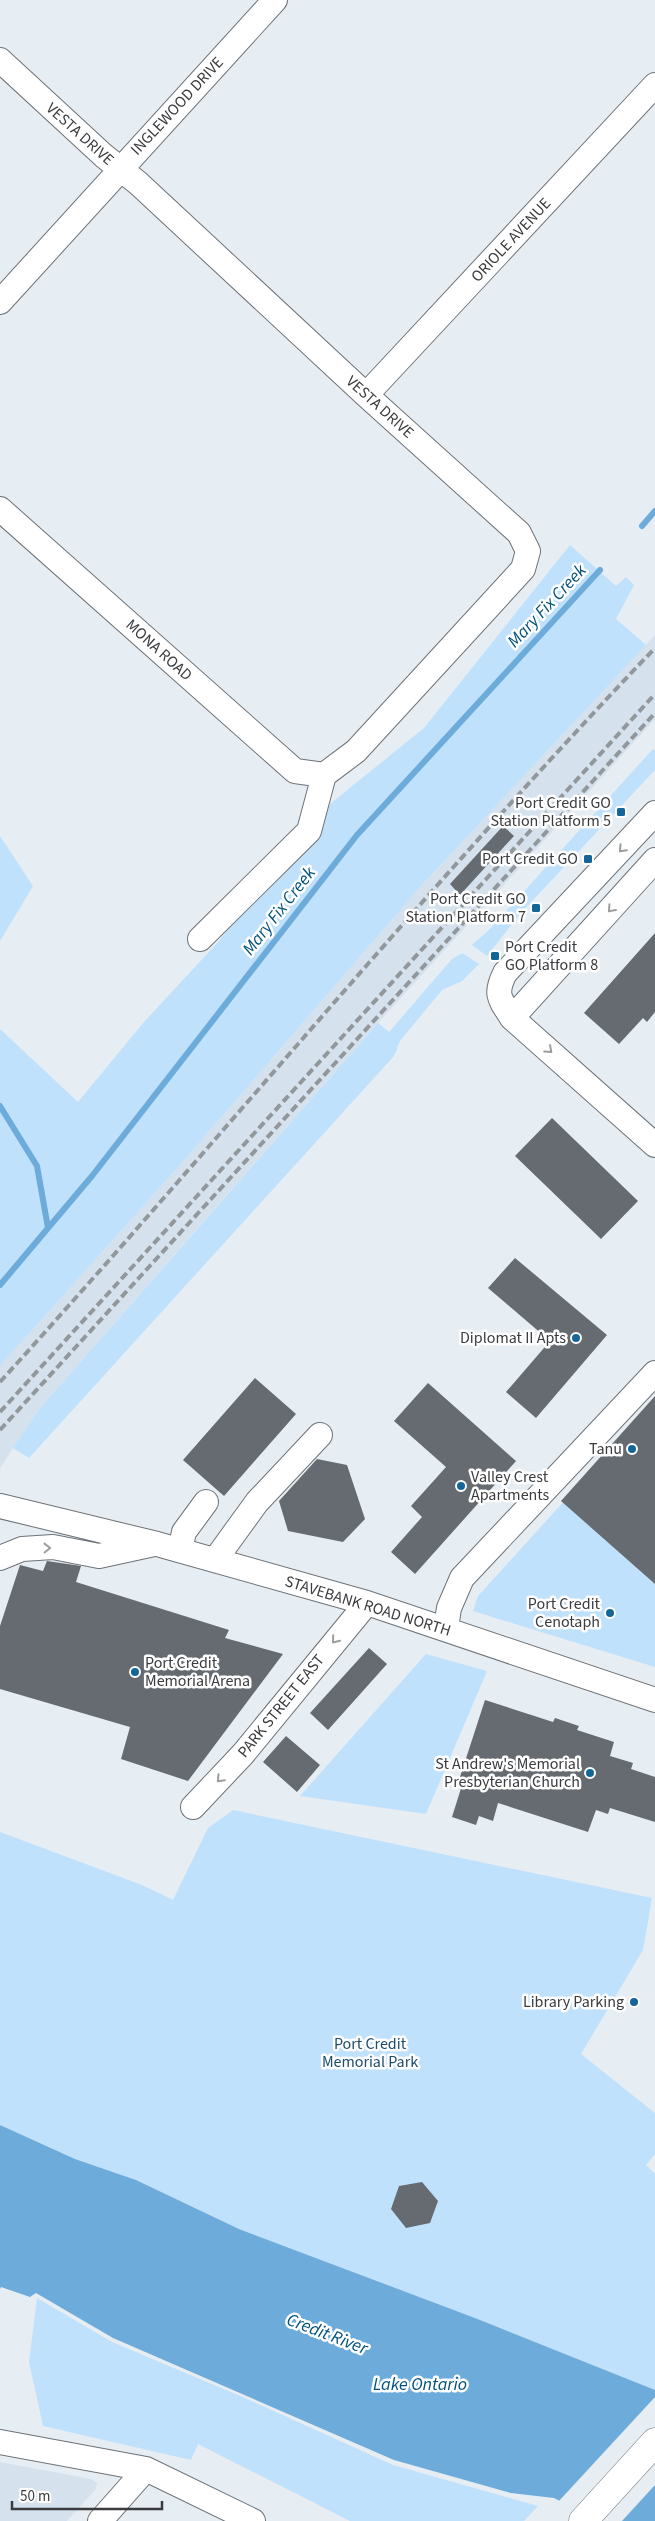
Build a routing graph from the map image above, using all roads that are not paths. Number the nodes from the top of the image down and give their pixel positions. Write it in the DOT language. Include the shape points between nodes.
graph roads {
  1 [pos="275,0"];
  2 [pos="0,60"];
  3 [pos="655,85"];
  4 [pos="120,169"];
  5 [pos="0,302"];
  6 [pos="366,395"];
  7 [pos="0,509"];
  8 [pos="324,775"];
  9 [pos="655,813"];
  10 [pos="655,860"];
  11 [pos="200,939"];
  12 [pos="512,1018"];
  13 [pos="655,1145"];
  14 [pos="655,1373"];
  15 [pos="320,1436"];
  16 [pos="206,1502"];
  17 [pos="0,1506"];
  18 [pos="157,1544"];
  19 [pos="180,1550"];
  20 [pos="0,1558"];
  21 [pos="215,1560"];
  22 [pos="367,1603"];
  23 [pos="446,1628"];
  24 [pos="655,1700"];
  25 [pos="193,1807"];
  26 [pos="0,2442"];
  27 [pos="655,2442"];
  28 [pos="146,2469"];
  29 [pos="100,2521"];
  30 [pos="253,2521"];
  31 [pos="583,2521"];
  1 -- 4 [label="street, INGLEWOOD DRIVE"];
  2 -- 4 [label="street, VESTA DRIVE"];
  3 -- 6 [label="street, ORIOLE AVENUE"];
  4 -- 5 [label="street, INGLEWOOD DRIVE"];
  4 -- 6 [label="street, VESTA DRIVE"];
  6 -- 8 [label="street, VESTA DRIVE" via="519,533 528,551 523,569 356,751"];
  7 -- 8 [label="street, MONA ROAD" via="295,771"];
  8 -- 11 [label="street" via="309,831"];
  9 -- 12 [label="street, one-way" via="505,973 499,985 499,998"];
  10 -- 12 [label="street, one-way"];
  12 -- 13 [label="street, one-way"];
  14 -- 23 [label="street" via="462,1578 449,1608"];
  15 -- 21 [label="street" via="258,1502"];
  16 -- 19 [label="street" via="184,1532"];
  17 -- 18 [label="street, STAVEBANK ROAD NORTH"];
  18 -- 19 [label="street, STAVEBANK ROAD NORTH"];
  20 -- 18 [label="street, one-way" via="22,1549 53,1547 99,1556"];
  19 -- 21 [label="street, STAVEBANK ROAD NORTH"];
  21 -- 22 [label="street, STAVEBANK ROAD NORTH"];
  22 -- 23 [label="street, STAVEBANK ROAD NORTH"];
  22 -- 25 [label="street, PARK STREET EAST, one-way" via="243,1754"];
  23 -- 24 [label="street, STAVEBANK ROAD NORTH"];
  26 -- 28 [label="street"];
  27 -- 31 [label="main road"];
  28 -- 29 [label="street"];
  28 -- 30 [label="street"];
}
